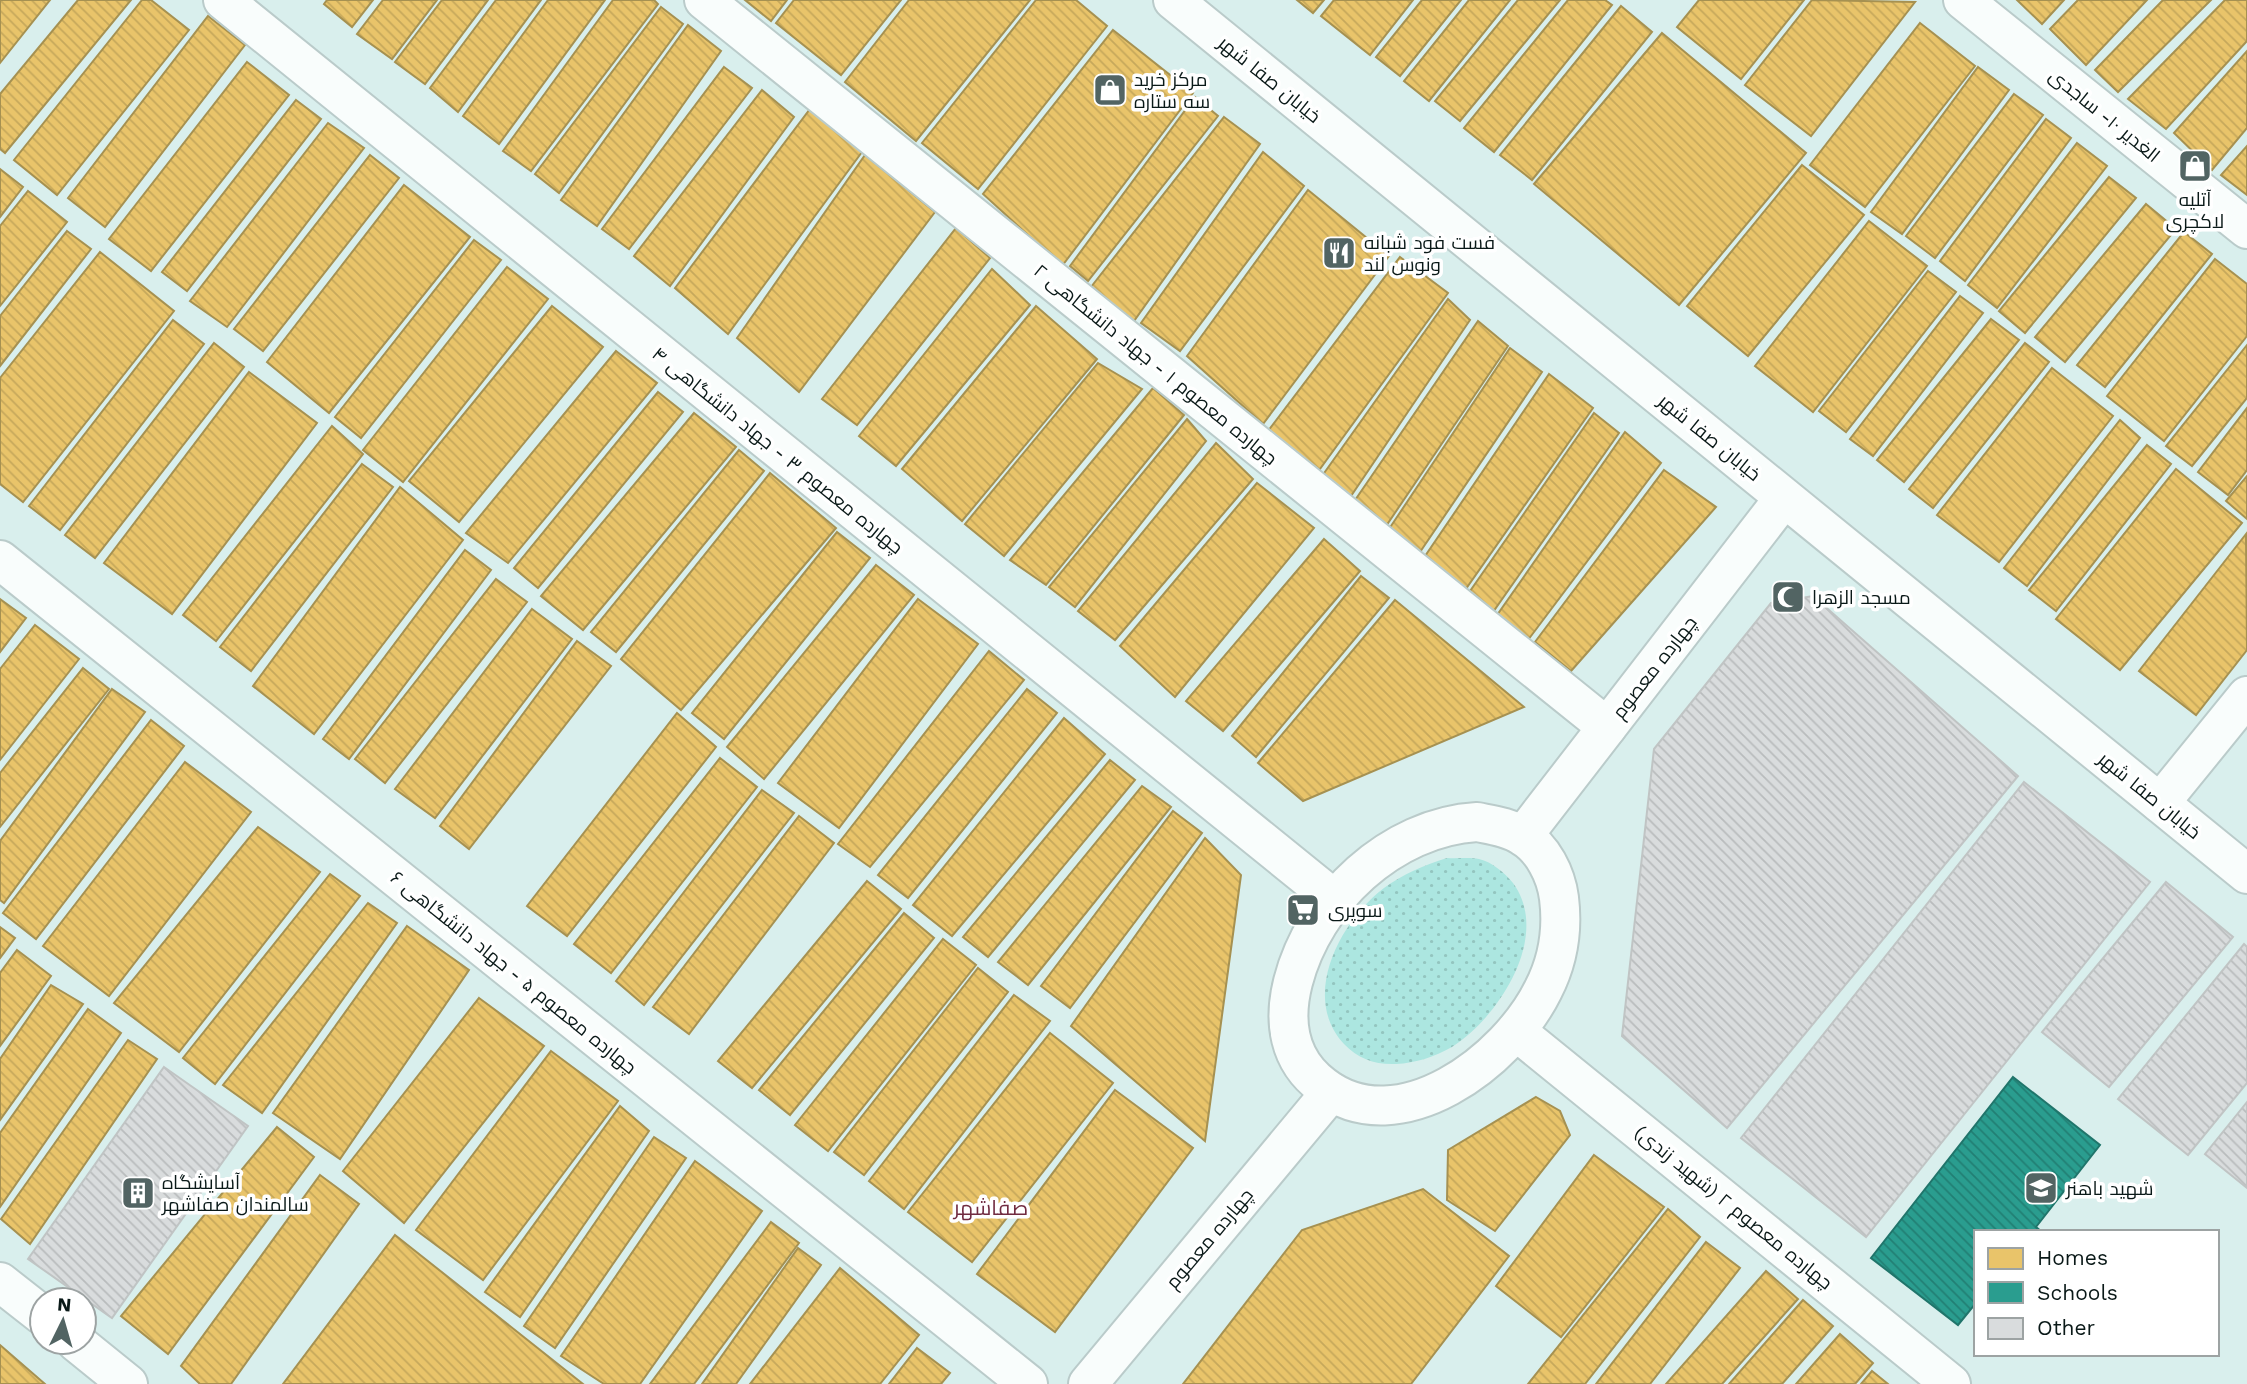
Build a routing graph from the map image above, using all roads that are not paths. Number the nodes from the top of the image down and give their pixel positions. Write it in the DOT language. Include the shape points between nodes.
graph roads {
  1 [pos="223,0"];
  2 [pos="704,0"];
  3 [pos="1173,0"];
  4 [pos="1963,0"];
  5 [pos="2247,229"];
  6 [pos="1784,498"];
  7 [pos="0,560"];
  8 [pos="2247,696"];
  9 [pos="1607,727"];
  10 [pos="2160,803"];
  11 [pos="1524,836"];
  12 [pos="2247,874"];
  13 [pos="1334,899"];
  14 [pos="1516,1031"];
  15 [pos="1331,1092"];
  16 [pos="0,1282"];
  17 [pos="28,1304"];
  18 [pos="93,1356"];
  19 [pos="128,1384"];
  20 [pos="1028,1384"];
  21 [pos="1088,1384"];
  22 [pos="1951,1384"];
  1 -- 13 [label="street, چهارده معصوم ۳ - جهاد دانشگاهی ۴"];
  2 -- 9 [label="street, چهارده معصوم ۱ - جهاد دانشگاهی ۲"];
  3 -- 6 [label="street, خیابان صفا شهر"];
  4 -- 5 [label="street, الغدیر ۱۰- ساجدی"];
  6 -- 9 [label="street, چهارده معصوم"];
  6 -- 10 [label="street, خیابان صفا شهر"];
  7 -- 20 [label="street, چهارده معصوم ۵ - جهاد دانشگاهی ۶"];
  8 -- 10 [label="street"];
  9 -- 11 [label="street, چهارده معصوم"];
  10 -- 12 [label="street, خیابان صفا شهر"];
  11 -- 13 [label="street" via="1477,822 1452,823 1389,852"];
  11 -- 14 [label="street" via="1551,868 1562,929 1543,991"];
  13 -- 15 [label="street" via="1298,958 1287,1003 1293,1049 1314,1079"];
  14 -- 15 [label="street" via="1463,1078 1419,1100 1370,1105"];
  14 -- 22 [label="street, چهارده معصوم ۲ (شهید زندی)"];
  15 -- 21 [label="street, چهارده معصوم"];
  16 -- 17 [label="street"];
  18 -- 19 [label="street"];
}
